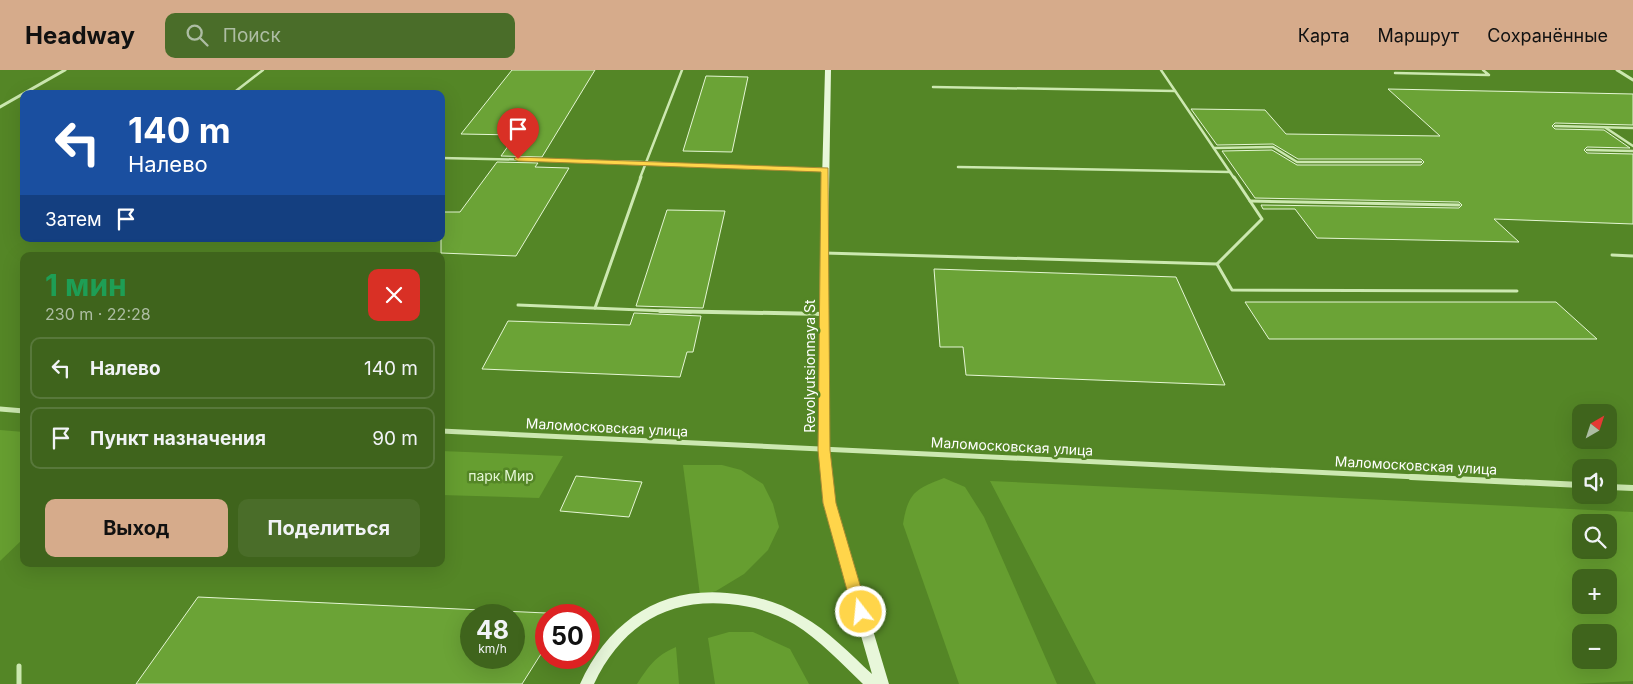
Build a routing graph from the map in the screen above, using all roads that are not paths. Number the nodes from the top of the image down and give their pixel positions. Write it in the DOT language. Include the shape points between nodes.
graph roads {
  1 [pos="65,70"];
  2 [pos="263,70"];
  3 [pos="682,70"];
  4 [pos="828,70"];
  5 [pos="1161,70"];
  6 [pos="1483,70"];
  7 [pos="1617,70"];
  8 [pos="1395,73"];
  9 [pos="1633,80"];
  10 [pos="933,87"];
  11 [pos="30,90"];
  12 [pos="237,90"];
  13 [pos="1175,91"];
  14 [pos="20,96"];
  15 [pos="0,107"];
  16 [pos="1555,126"];
  17 [pos="1605,127"];
  18 [pos="1633,128"];
  19 [pos="1633,146"];
  20 [pos="1214,148"];
  21 [pos="1587,150"];
  22 [pos="1633,151"];
  23 [pos="445,158"];
  24 [pos="646,162"];
  25 [pos="1421,162"];
  26 [pos="958,167"];
  27 [pos="825,169"];
  28 [pos="1230,172"];
  29 [pos="1250,201"];
  30 [pos="1459,205"];
  31 [pos="824,254"];
  32 [pos="1612,255"];
  33 [pos="1633,256"];
  34 [pos="1217,264"];
  35 [pos="1516,291"];
  36 [pos="518,305"];
  37 [pos="595,308"];
  38 [pos="824,314"];
  39 [pos="0,409"];
  40 [pos="20,410"];
  41 [pos="445,431"];
  42 [pos="824,450"];
  43 [pos="1572,485"];
  44 [pos="1617,487"];
  45 [pos="1633,488"];
  46 [pos="19,666"];
  47 [pos="18,684"];
  48 [pos="587,684"];
  49 [pos="874,684"];
  50 [pos="882,684"];
  1 -- 11 [label="street"];
  2 -- 12 [label="lane"];
  3 -- 24 [label="lane"];
  4 -- 27 [label="main road, Revolyutsionnaya St"];
  5 -- 13 [label="lane"];
  6 -- 8 [label="lane" via="1489,74"];
  7 -- 9 [label="street"];
  10 -- 13 [label="lane"];
  13 -- 20 [label="lane"];
  14 -- 15 [label="street"];
  16 -- 17 [label="lane"];
  17 -- 18 [label="lane"];
  17 -- 19 [label="lane"];
  20 -- 25 [label="lane" via="1273,147 1297,162"];
  20 -- 28 [label="lane"];
  21 -- 22 [label="lane"];
  23 -- 24 [label="lane"];
  24 -- 27 [label="lane"];
  24 -- 37 [label="lane"];
  26 -- 28 [label="lane"];
  27 -- 31 [label="main road, Revolyutsionnaya St"];
  28 -- 29 [label="lane"];
  29 -- 30 [label="lane"];
  29 -- 34 [label="lane" via="1262,219"];
  31 -- 34 [label="lane"];
  31 -- 38 [label="main road, Revolyutsionnaya St"];
  32 -- 33 [label="lane"];
  34 -- 35 [label="lane" via="1232,290"];
  36 -- 37 [label="lane"];
  37 -- 38 [label="lane"];
  38 -- 42 [label="main road, Revolyutsionnaya St"];
  39 -- 40 [label="street"];
  41 -- 42 [label="street, Маломосковская улица"];
  42 -- 43 [label="street, Маломосковская улица"];
  42 -- 50 [label="main road, Revolyutsionnaya St" via="830,503"];
  44 -- 45 [label="street"];
  46 -- 47 [label="lane"];
  48 -- 49 [label="main road" via="603,656 634,623 662,606 685,599 722,598 761,603 798,620 827,641"];
}
